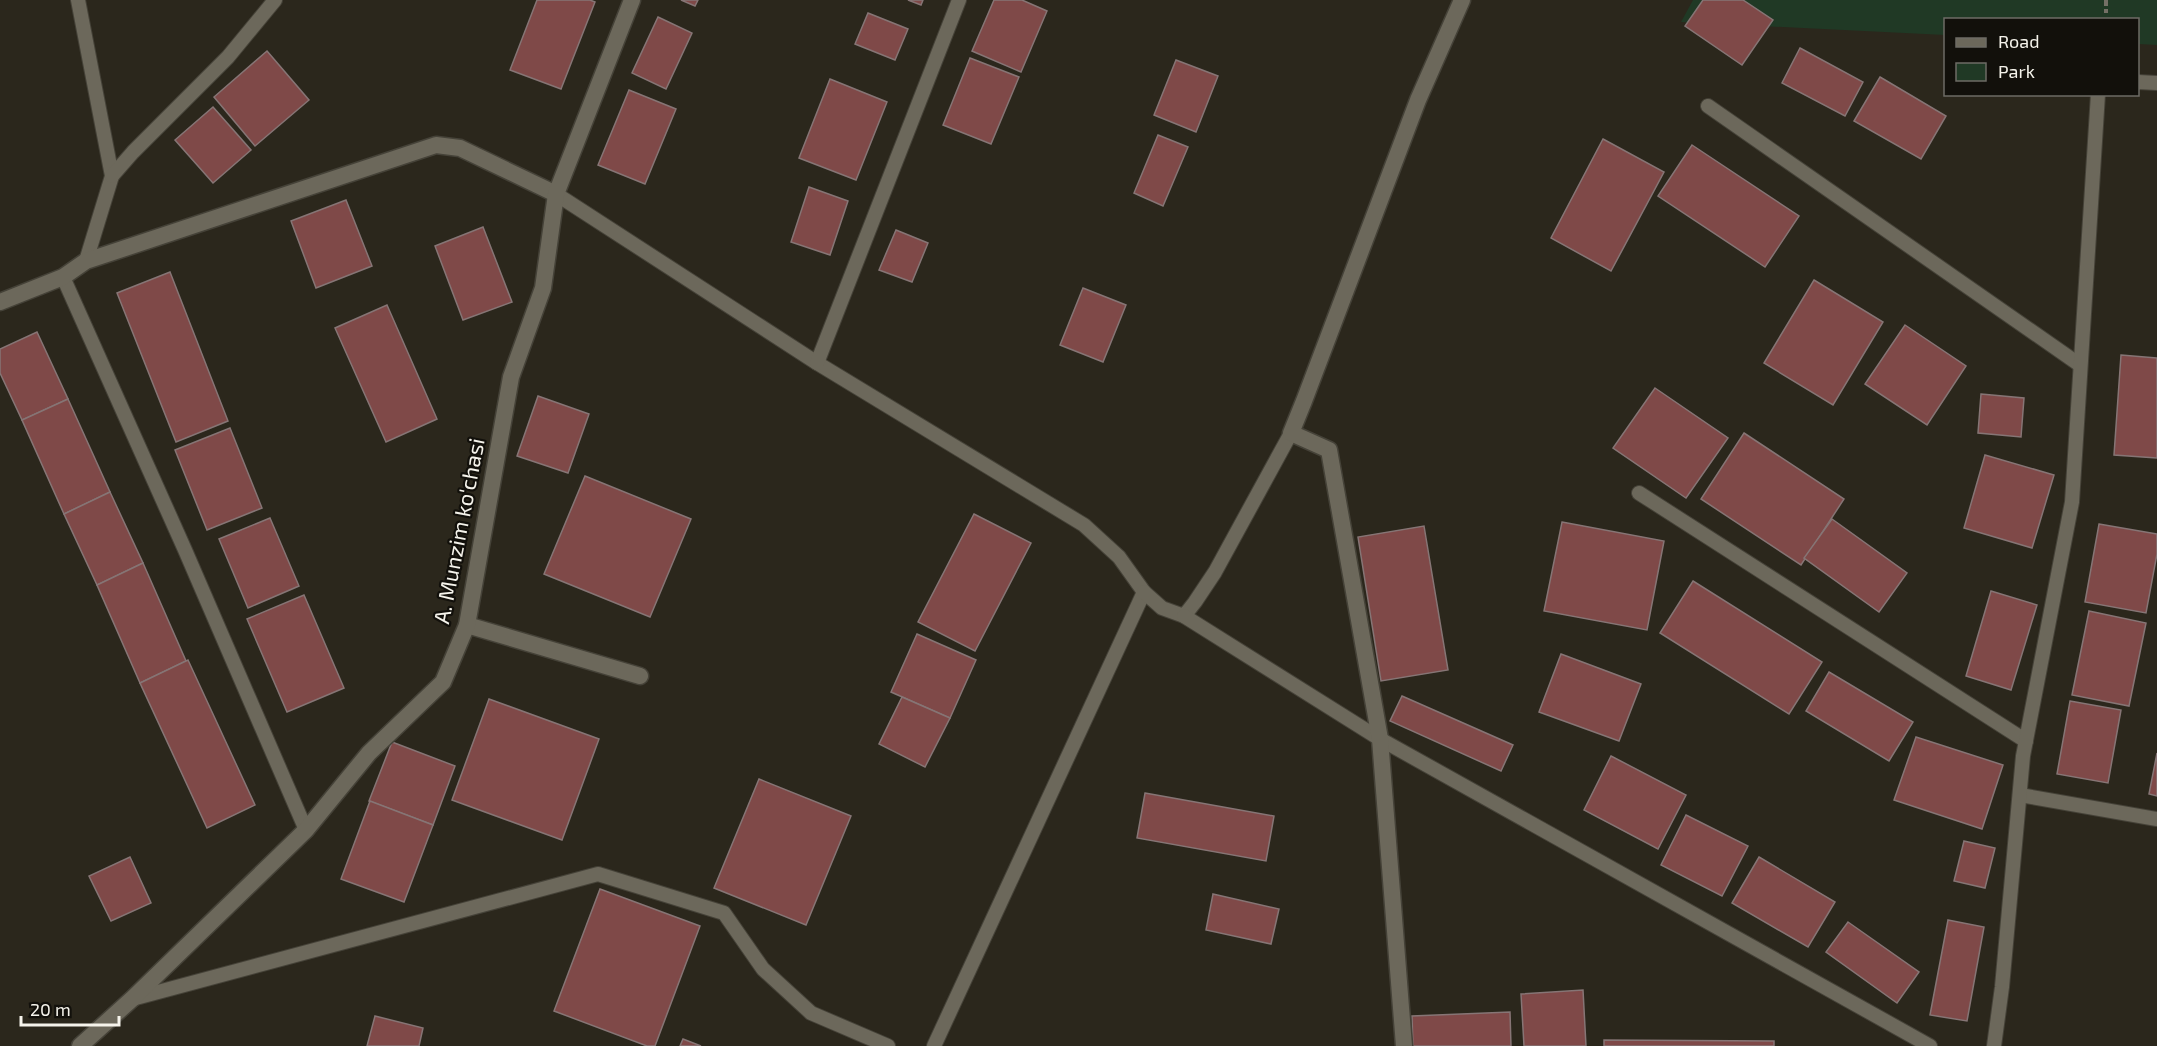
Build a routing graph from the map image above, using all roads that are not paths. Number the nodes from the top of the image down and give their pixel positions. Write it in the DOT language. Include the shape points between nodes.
graph roads {
  1 [pos="78,0"];
  2 [pos="275,0"];
  3 [pos="633,0"];
  4 [pos="959,0"];
  5 [pos="1462,0"];
  6 [pos="2139,82"];
  7 [pos="2157,83"];
  8 [pos="2098,96"];
  9 [pos="1708,105"];
  10 [pos="112,176"];
  11 [pos="556,195"];
  12 [pos="87,261"];
  13 [pos="63,277"];
  14 [pos="0,302"];
  15 [pos="817,363"];
  16 [pos="2080,365"];
  17 [pos="1291,433"];
  18 [pos="1639,493"];
  19 [pos="1144,592"];
  20 [pos="1184,616"];
  21 [pos="467,625"];
  22 [pos="640,676"];
  23 [pos="1380,739"];
  24 [pos="2026,741"];
  25 [pos="2020,795"];
  26 [pos="2157,819"];
  27 [pos="306,830"];
  28 [pos="132,999"];
  29 [pos="80,1046"];
  30 [pos="888,1046"];
  31 [pos="934,1046"];
  32 [pos="1404,1046"];
  33 [pos="1930,1046"];
  34 [pos="1994,1046"];
  1 -- 10 [label="lane"];
  2 -- 10 [label="lane" via="228,57"];
  3 -- 11 [label="street, A. Munzim ko'chasi"];
  4 -- 15 [label="lane"];
  5 -- 17 [label="street" via="1418,100"];
  6 -- 7 [label="lane"];
  8 -- 16 [label="lane"];
  9 -- 16 [label="lane"];
  10 -- 12 [label="lane"];
  11 -- 12 [label="street" via="460,148 436,145"];
  11 -- 15 [label="lane"];
  11 -- 21 [label="street, A. Munzim ko'chasi" via="543,288 511,377"];
  12 -- 13 [label="street"];
  13 -- 14 [label="street"];
  13 -- 27 [label="lane"];
  15 -- 19 [label="lane" via="1084,525 1119,557"];
  16 -- 24 [label="lane" via="2072,502"];
  17 -- 20 [label="lane" via="1215,572"];
  17 -- 23 [label="street" via="1329,450"];
  18 -- 24 [label="lane"];
  19 -- 20 [label="lane" via="1162,608"];
  19 -- 31 [label="lane"];
  20 -- 23 [label="lane"];
  21 -- 22 [label="street"];
  21 -- 27 [label="street, A. Munzim ko'chasi" via="443,682 369,753"];
  23 -- 32 [label="street"];
  23 -- 33 [label="lane"];
  24 -- 25 [label="lane"];
  25 -- 26 [label="lane"];
  25 -- 34 [label="lane"];
  27 -- 28 [label="street, A. Munzim ko'chasi"];
  28 -- 29 [label="street, A. Munzim ko'chasi"];
  28 -- 30 [label="lane" via="598,874 724,913 763,969 811,1013"];
}
